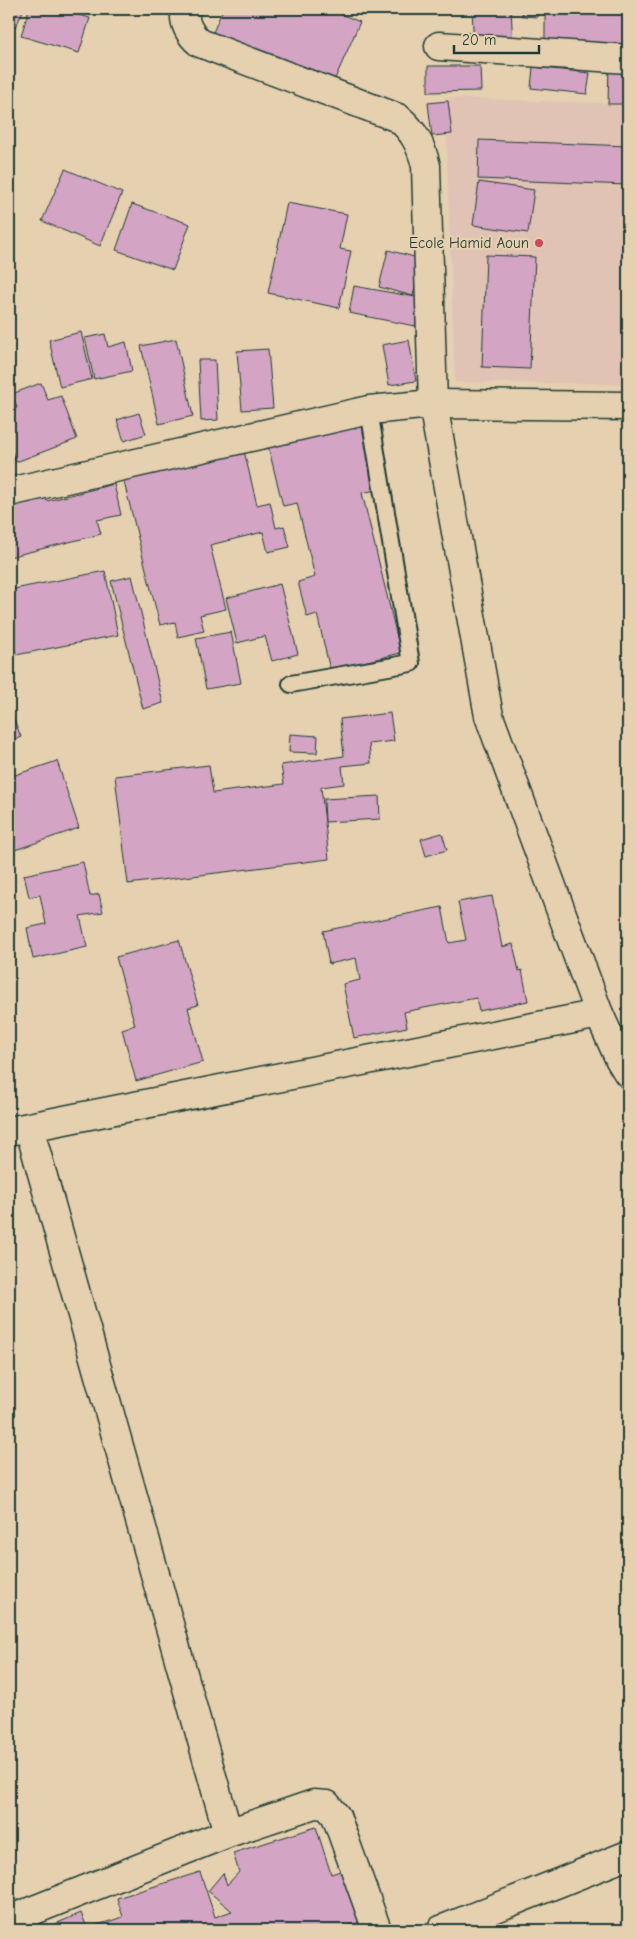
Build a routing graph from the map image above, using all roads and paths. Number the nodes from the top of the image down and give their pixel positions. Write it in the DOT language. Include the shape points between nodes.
graph roads {
  1 [pos="186,9"];
  2 [pos="439,46"];
  3 [pos="628,59"];
  4 [pos="433,404"];
  5 [pos="628,406"];
  6 [pos="369,410"];
  7 [pos="9,492"];
  8 [pos="291,684"];
  9 [pos="599,1014"];
  10 [pos="628,1073"];
  11 [pos="19,1129"];
  12 [pos="228,1833"];
  13 [pos="628,1855"];
  14 [pos="9,1920"];
  15 [pos="377,1930"];
  16 [pos="441,1930"];
  1 -- 4 [label="street" via="188,30 200,43 398,118 417,139 426,166"];
  2 -- 3 [label="street"];
  4 -- 5 [label="street"];
  4 -- 6 [label="street"];
  4 -- 9 [label="street" via="489,716"];
  6 -- 7 [label="street"];
  6 -- 8 [label="lane" via="411,663"];
  9 -- 10 [label="street"];
  9 -- 11 [label="street"];
  11 -- 12 [label="street"];
  12 -- 14 [label="street"];
  12 -- 15 [label="street" via="314,1804 327,1805 336,1816"];
  13 -- 16 [label="street"];
}
